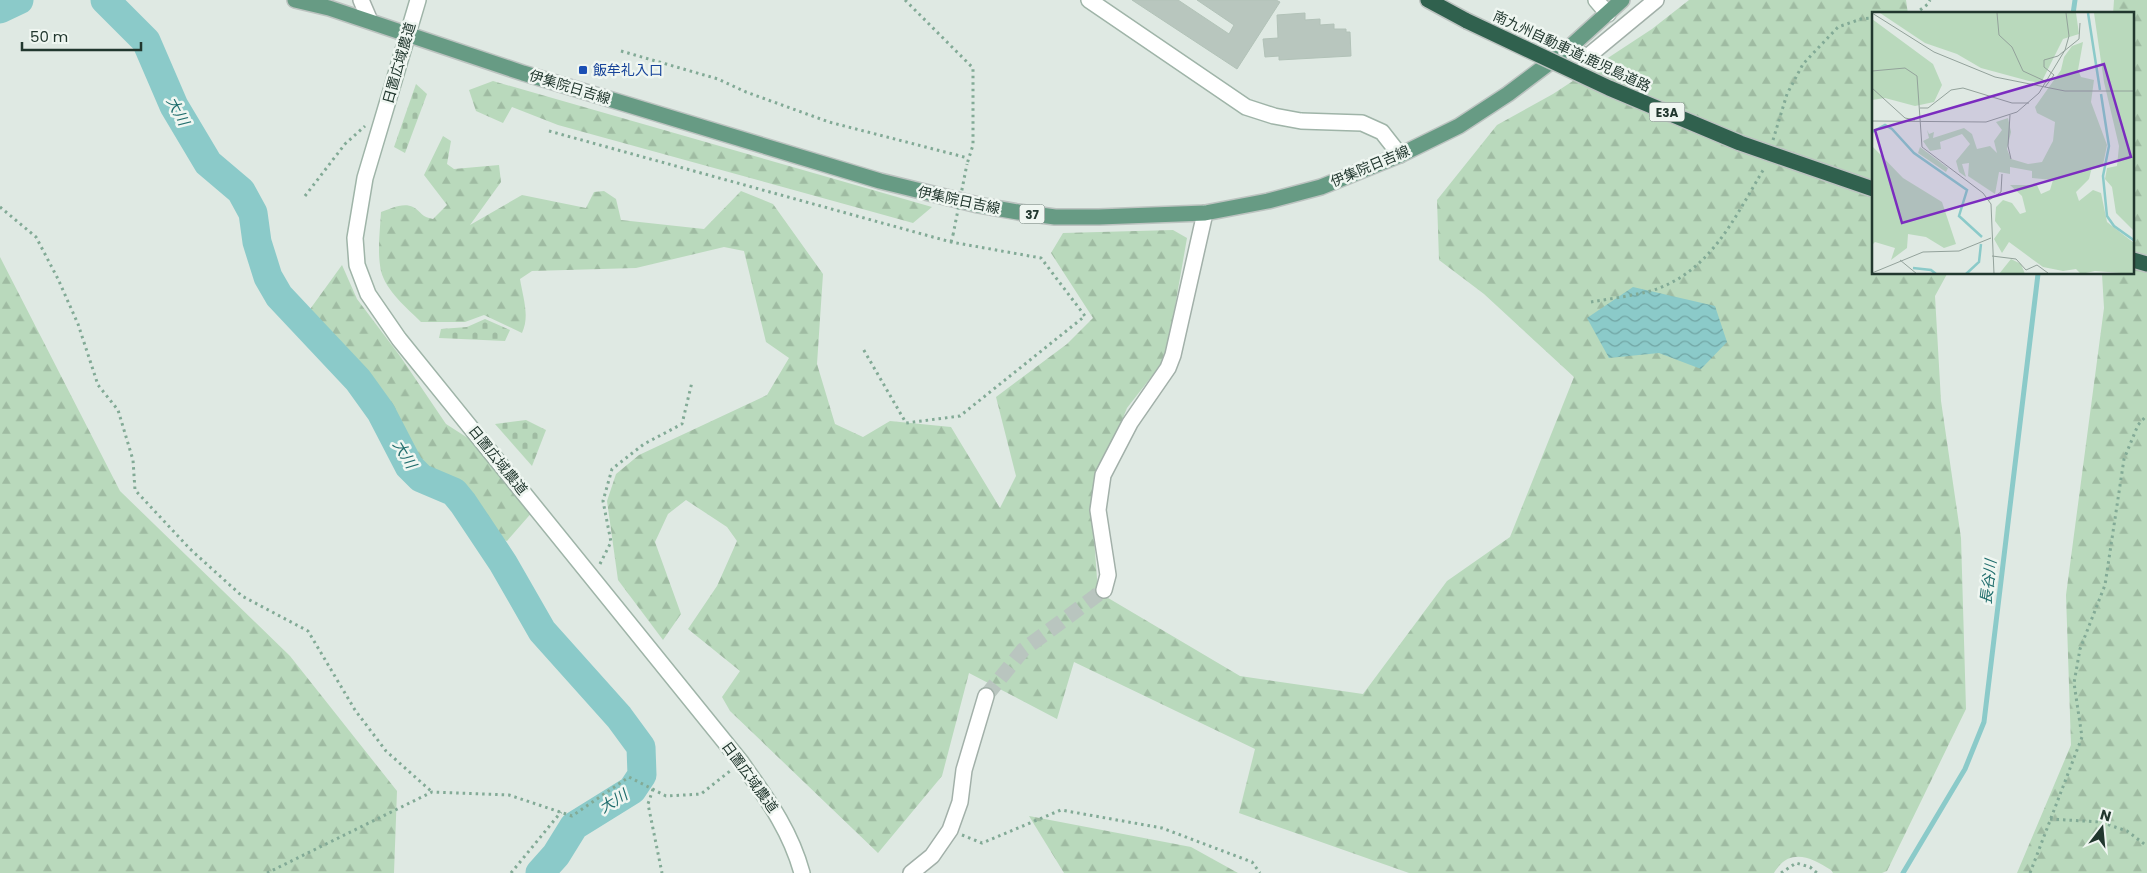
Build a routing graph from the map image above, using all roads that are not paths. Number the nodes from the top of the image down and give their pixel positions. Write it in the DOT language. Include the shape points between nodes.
graph roads {
  1 [pos="295,0"];
  2 [pos="361,0"];
  3 [pos="418,0"];
  4 [pos="1089,0"];
  5 [pos="1428,0"];
  6 [pos="1596,0"];
  7 [pos="1622,0"];
  8 [pos="1656,0"];
  9 [pos="1608,14"];
  10 [pos="370,21"];
  11 [pos="407,36"];
  12 [pos="1570,48"];
  13 [pos="1400,155"];
  14 [pos="1872,189"];
  15 [pos="1205,213"];
  16 [pos="2134,260"];
  17 [pos="2147,264"];
  18 [pos="1104,590"];
  19 [pos="986,696"];
  20 [pos="802,873"];
  21 [pos="911,873"];
  1 -- 10 [label="main road, 伊集院日吉線 / 37"];
  2 -- 10 [label="street"];
  3 -- 11 [label="street, 日置広域農道"];
  4 -- 13 [label="street" via="1246,107 1301,121 1362,123 1382,132"];
  5 -- 14 [label="highway, 南九州自動車道;鹿児島道路 / E3A, bridge" via="1609,88 1740,143"];
  6 -- 9 [label="street"];
  7 -- 9 [label="main road, 伊集院日吉線 / 37"];
  8 -- 12 [label="street" via="1586,57"];
  9 -- 12 [label="main road, 伊集院日吉線 / 37"];
  10 -- 11 [label="main road, 伊集院日吉線 / 37"];
  11 -- 15 [label="main road, 伊集院日吉線 / 37" via="880,181 978,205 1055,216"];
  11 -- 20 [label="street, 日置広域農道" via="358,210 355,252 368,294 399,339 740,762 778,815"];
  12 -- 13 [label="main road, 伊集院日吉線 / 37" via="1459,126"];
  13 -- 15 [label="main road, 伊集院日吉線 / 37" via="1321,187"];
  15 -- 18 [label="street" via="1168,368 1130,423 1103,475 1098,510 1108,575"];
  16 -- 17 [label="highway"];
  19 -- 21 [label="street" via="950,830 932,856"];
}
